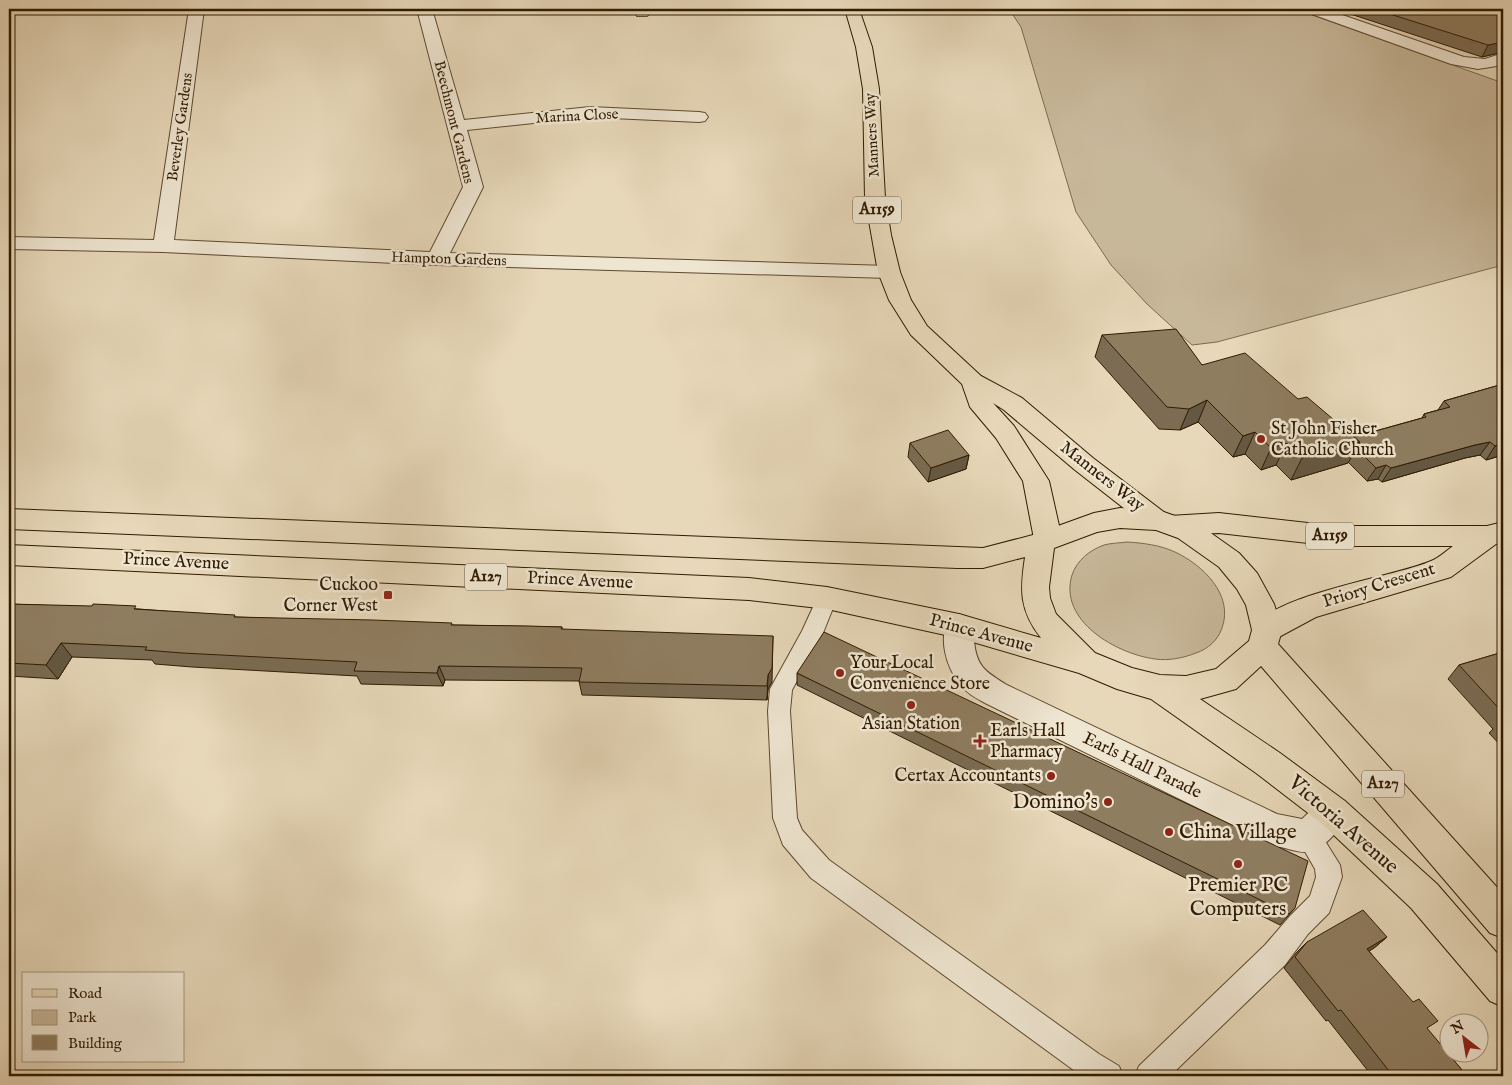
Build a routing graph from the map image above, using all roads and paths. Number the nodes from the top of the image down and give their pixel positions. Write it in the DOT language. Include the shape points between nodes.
graph roads {
  1 [pos="196,9"];
  2 [pos="425,9"];
  3 [pos="852,9"];
  4 [pos="1311,9"];
  5 [pos="1337,12"];
  6 [pos="1503,58"];
  7 [pos="1484,64"];
  8 [pos="1503,74"];
  9 [pos="699,117"];
  10 [pos="456,126"];
  11 [pos="9,243"];
  12 [pos="163,246"];
  13 [pos="437,260"];
  14 [pos="889,272"];
  15 [pos="973,381"];
  16 [pos="9,519"];
  17 [pos="1166,523"];
  18 [pos="1495,534"];
  19 [pos="1044,541"];
  20 [pos="9,555"];
  21 [pos="827,598"];
  22 [pos="960,626"];
  23 [pos="1265,639"];
  24 [pos="1084,662"];
  25 [pos="1160,688"];
  26 [pos="1333,812"];
  27 [pos="1308,836"];
  28 [pos="1503,920"];
  29 [pos="1503,988"];
  30 [pos="1109,1076"];
  31 [pos="1149,1076"];
  1 -- 12 [label="street, Beverley Gardens"];
  2 -- 10 [label="street, Beechmont Gardens"];
  3 -- 14 [label="main road, Manners Way / A1159" via="864,47 871,89 876,198"];
  4 -- 5 [label="street"];
  5 -- 7 [label="street" via="1452,60"];
  6 -- 7 [label="street"];
  7 -- 8 [label="street"];
  9 -- 10 [label="street, Marina Close" via="590,112"];
  10 -- 13 [label="street, Beechmont Gardens" via="473,187"];
  11 -- 12 [label="street, Hampton Gardens"];
  12 -- 13 [label="street, Hampton Gardens"];
  13 -- 14 [label="street, Hampton Gardens"];
  14 -- 15 [label="main road, Manners Way / A1159" via="900,300 919,330"];
  15 -- 17 [label="main road, Manners Way / A1159" via="1013,404 1084,464"];
  15 -- 19 [label="main road, Manners Way / A1159" via="982,407 1004,432 1036,481"];
  16 -- 19 [label="main road, Prince Avenue / A127" via="957,558 984,558"];
  17 -- 18 [label="main road, Priory Crescent / A1159" via="1219,523 1335,536"];
  17 -- 19 [label="main road, Prince Avenue" via="1120,518 1094,523"];
  17 -- 23 [label="main road" via="1188,531 1228,560 1246,581 1260,604"];
  18 -- 23 [label="main road, Priory Crescent / A1159" via="1441,569 1308,608"];
  19 -- 24 [label="main road, Manners Way" via="1035,586 1038,605 1057,636"];
  20 -- 21 [label="main road, Prince Avenue / A127" via="749,589"];
  21 -- 22 [label="main road, Prince Avenue / A127"];
  21 -- 30 [label="lane" via="812,633 781,688 785,818 792,837 820,869"];
  22 -- 24 [label="main road, Prince Avenue / A127"];
  22 -- 27 [label="street, Earls Hall Parade" via="958,643 967,672 996,694 1272,829"];
  23 -- 25 [label="main road, Priory Crescent" via="1225,680 1186,689"];
  23 -- 28 [label="main road, A127"];
  24 -- 25 [label="main road, Prince Avenue" via="1128,680"];
  25 -- 26 [label="main road, Victoria Avenue"];
  26 -- 27 [label="street"];
  26 -- 29 [label="main road, Victoria Avenue" via="1424,896"];
  27 -- 31 [label="lane" via="1327,865 1329,877 1320,904 1298,925 1275,956"];
}
